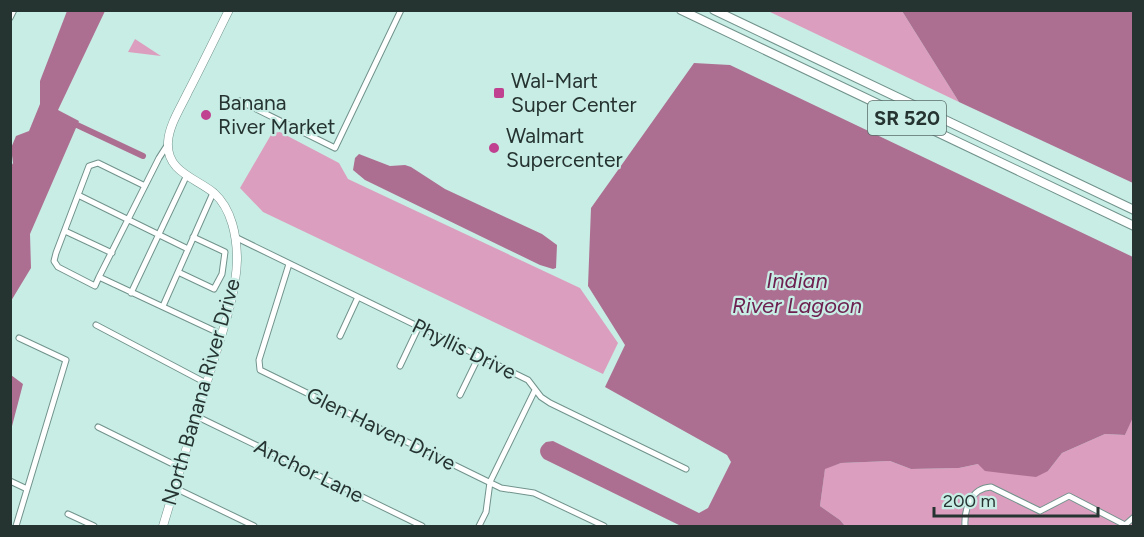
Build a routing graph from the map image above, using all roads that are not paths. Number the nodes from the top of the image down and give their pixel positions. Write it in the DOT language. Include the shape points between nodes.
graph roads {
  1 [pos="14,10"];
  2 [pos="229,10"];
  3 [pos="401,10"];
  4 [pos="681,10"];
  5 [pos="714,10"];
  6 [pos="10,18"];
  7 [pos="240,100"];
  8 [pos="168,144"];
  9 [pos="186,177"];
  10 [pos="145,186"];
  11 [pos="213,193"];
  12 [pos="78,195"];
  13 [pos="1134,210"];
  14 [pos="128,220"];
  15 [pos="1134,225"];
  16 [pos="65,231"];
  17 [pos="159,234"];
  18 [pos="193,237"];
  19 [pos="235,237"];
  20 [pos="188,249"];
  21 [pos="111,253"];
  22 [pos="289,264"];
  23 [pos="178,272"];
  24 [pos="99,277"];
  25 [pos="131,293"];
  26 [pos="358,297"];
  27 [pos="163,306"];
  28 [pos="96,325"];
  29 [pos="419,327"];
  30 [pos="221,334"];
  31 [pos="340,336"];
  32 [pos="19,338"];
  33 [pos="479,356"];
  34 [pos="400,366"];
  35 [pos="206,383"];
  36 [pos="535,390"];
  37 [pos="460,394"];
  38 [pos="196,416"];
  39 [pos="98,427"];
  40 [pos="181,468"];
  41 [pos="686,469"];
  42 [pos="10,481"];
  43 [pos="490,482"];
  44 [pos="175,488"];
  45 [pos="27,489"];
  46 [pos="68,514"];
  47 [pos="1134,517"];
  48 [pos="16,526"];
  49 [pos="94,526"];
  50 [pos="163,526"];
  51 [pos="254,526"];
  52 [pos="422,526"];
  53 [pos="479,526"];
  54 [pos="604,526"];
  55 [pos="965,526"];
  56 [pos="1124,526"];
  1 -- 6 [label="street"];
  2 -- 8 [label="street" via="175,120"];
  3 -- 7 [label="street" via="335,148"];
  4 -- 15 [label="main road, SR 520"];
  5 -- 13 [label="main road, SR 520"];
  8 -- 9 [label="street, North Banana River Drive" via="175,165"];
  8 -- 10 [label="street"];
  9 -- 11 [label="street, North Banana River Drive"];
  9 -- 17 [label="street"];
  10 -- 12 [label="street" via="98,163 89,166"];
  10 -- 14 [label="street"];
  11 -- 18 [label="street"];
  11 -- 19 [label="street, North Banana River Drive" via="227,212"];
  12 -- 14 [label="street"];
  12 -- 16 [label="street"];
  14 -- 17 [label="street"];
  14 -- 21 [label="street"];
  16 -- 21 [label="street"];
  16 -- 24 [label="street" via="54,261 58,267 95,286"];
  17 -- 20 [label="street"];
  17 -- 25 [label="street"];
  18 -- 20 [label="street"];
  18 -- 23 [label="street" via="225,252 222,274 214,289"];
  19 -- 22 [label="street, Phyllis Drive"];
  19 -- 30 [label="street, North Banana River Drive" via="236,280"];
  20 -- 23 [label="street"];
  21 -- 24 [label="street"];
  22 -- 26 [label="street, Phyllis Drive"];
  22 -- 43 [label="street, Glen Haven Drive" via="259,360 260,370"];
  23 -- 27 [label="street"];
  24 -- 25 [label="street"];
  25 -- 27 [label="street"];
  26 -- 29 [label="street, Phyllis Drive"];
  26 -- 31 [label="street"];
  27 -- 30 [label="street"];
  28 -- 35 [label="street"];
  29 -- 33 [label="street, Phyllis Drive"];
  29 -- 34 [label="street"];
  30 -- 35 [label="street, North Banana River Drive"];
  32 -- 45 [label="street" via="66,360"];
  33 -- 36 [label="street, Phyllis Drive" via="528,380"];
  33 -- 37 [label="street"];
  35 -- 38 [label="street, North Banana River Drive"];
  36 -- 41 [label="street, Phyllis Drive" via="550,403"];
  36 -- 43 [label="street"];
  38 -- 40 [label="street, North Banana River Drive"];
  38 -- 52 [label="street, Anchor Lane"];
  39 -- 40 [label="street"];
  40 -- 44 [label="street, North Banana River Drive"];
  42 -- 45 [label="street"];
  43 -- 53 [label="street" via="486,512"];
  43 -- 54 [label="street, Glen Haven Drive" via="501,488 534,493"];
  44 -- 50 [label="street, North Banana River Drive"];
  44 -- 51 [label="street"];
  45 -- 48 [label="street"];
  46 -- 49 [label="street"];
  47 -- 56 [label="street"];
  55 -- 56 [label="street" via="974,493 984,488 1040,511 1069,496"];
}
